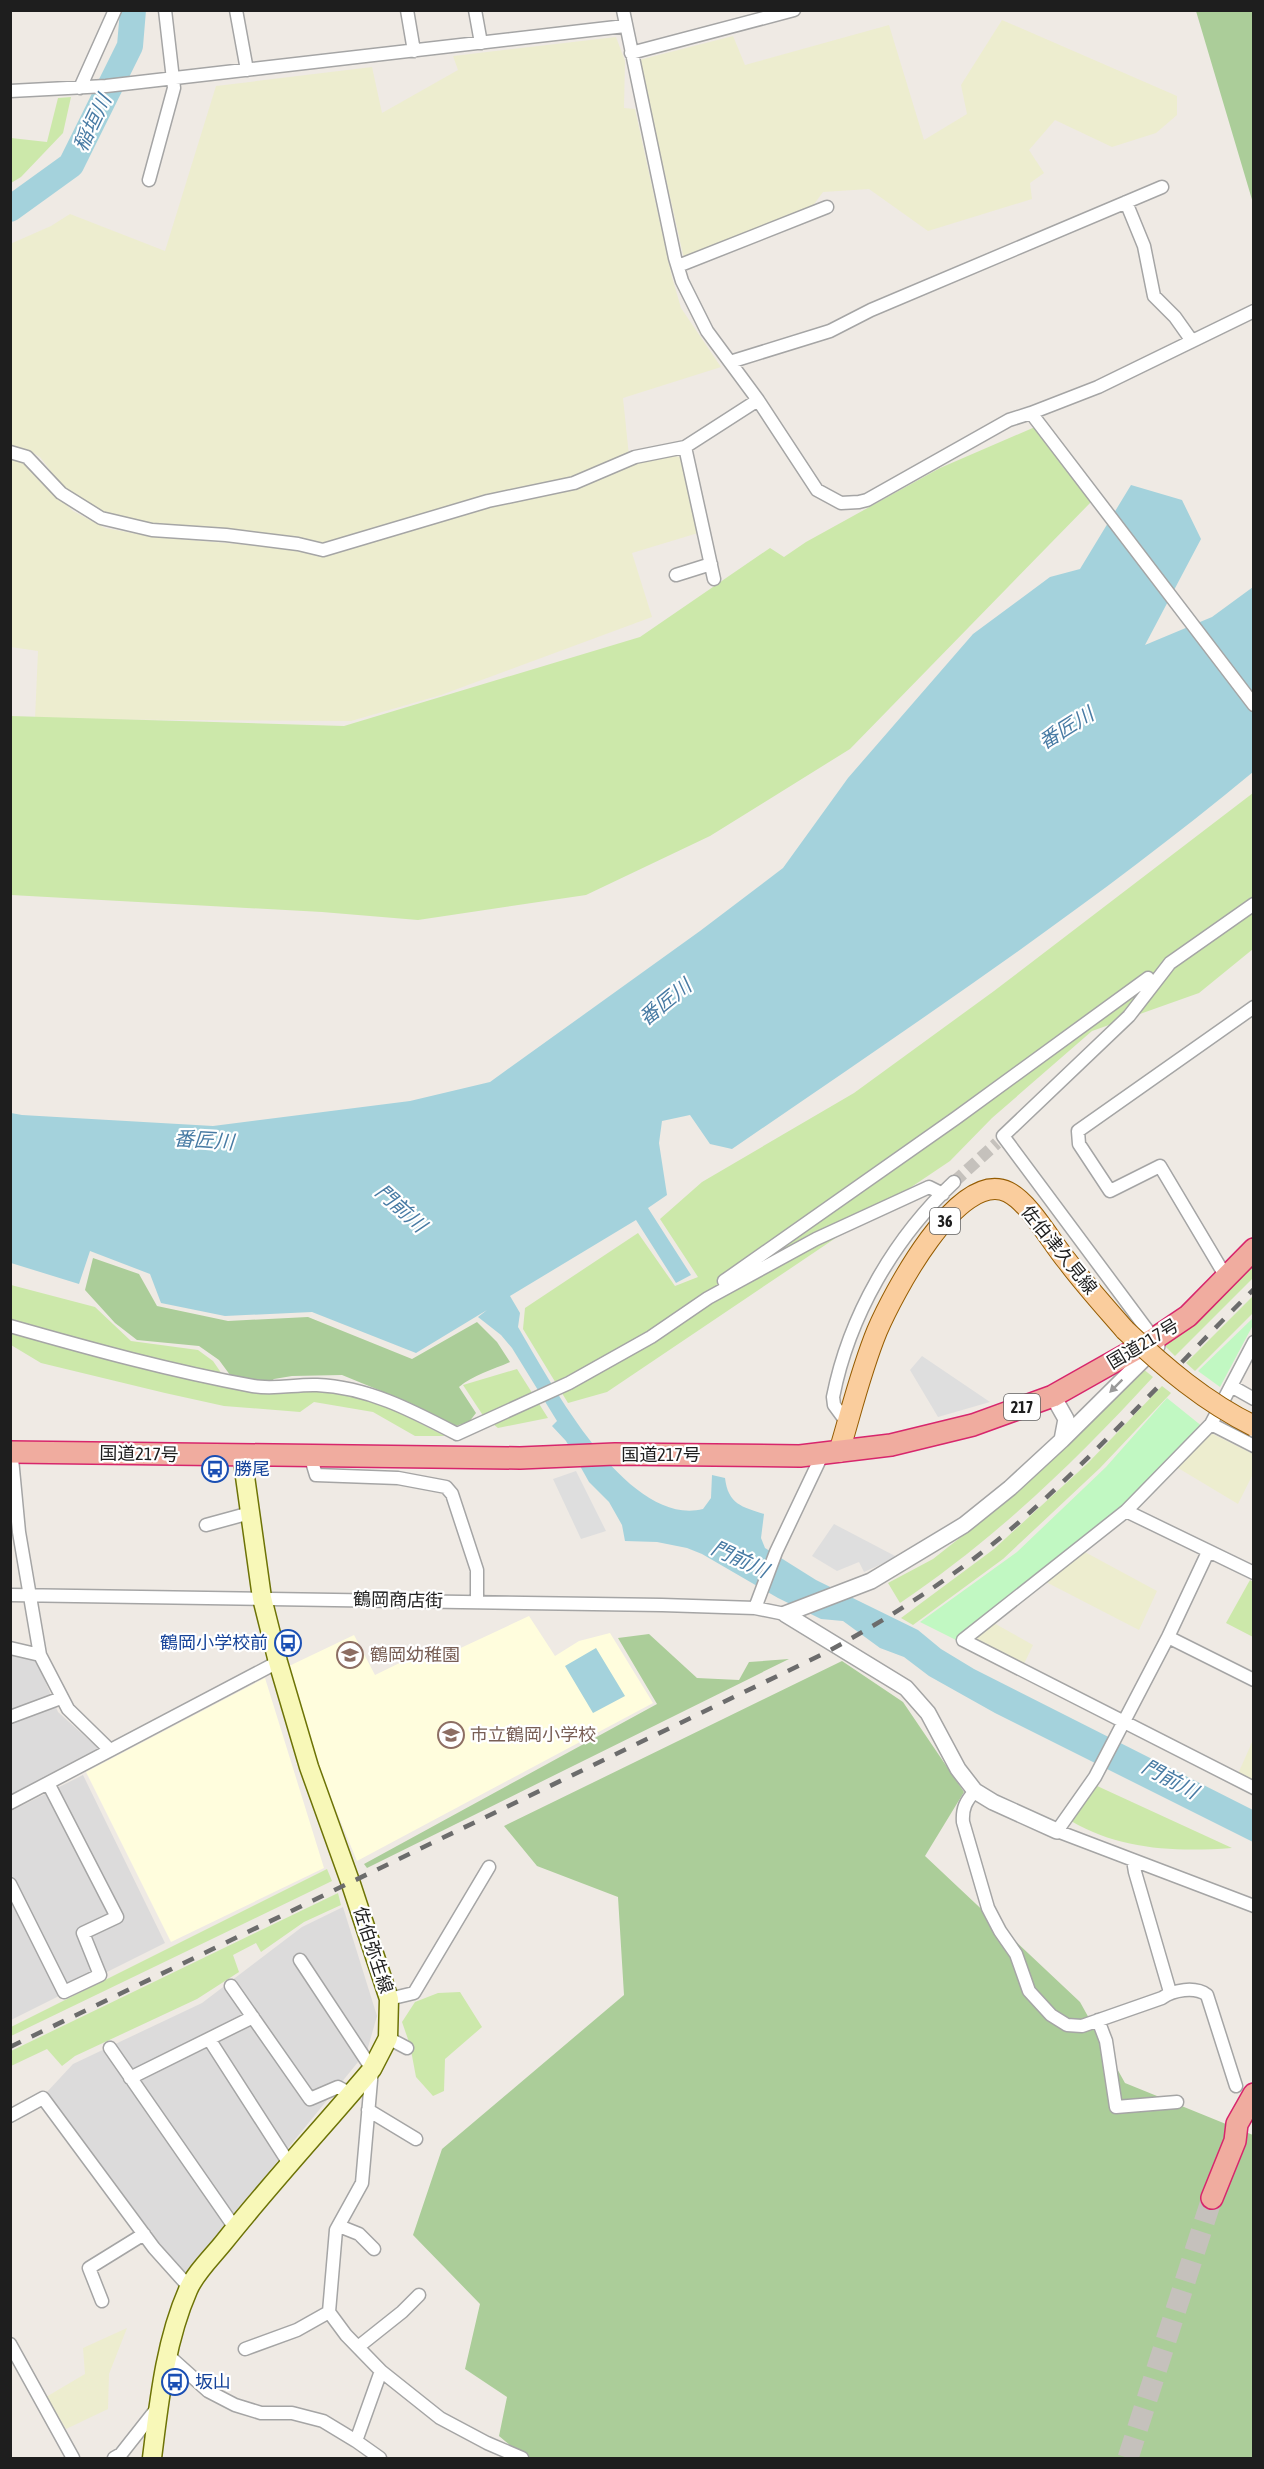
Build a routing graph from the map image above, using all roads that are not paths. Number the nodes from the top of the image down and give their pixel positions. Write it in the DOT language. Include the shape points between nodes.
graph roads {
  1 [pos="115,10"];
  2 [pos="165,10"];
  3 [pos="236,10"];
  4 [pos="407,10"];
  5 [pos="475,10"];
  6 [pos="623,10"];
  7 [pos="794,10"];
  8 [pos="625,26"];
  9 [pos="481,43"];
  10 [pos="414,51"];
  11 [pos="631,53"];
  12 [pos="247,70"];
  13 [pos="174,78"];
  14 [pos="80,88"];
  15 [pos="10,91"];
  16 [pos="149,180"];
  17 [pos="1162,186"];
  18 [pos="1126,202"];
  19 [pos="827,207"];
  20 [pos="678,266"];
  21 [pos="1254,311"];
  22 [pos="1192,340"];
  23 [pos="730,362"];
  24 [pos="758,400"];
  25 [pos="1031,413"];
  26 [pos="685,447"];
  27 [pos="10,453"];
  28 [pos="711,564"];
  29 [pos="676,575"];
  30 [pos="714,579"];
  31 [pos="1254,705"];
  32 [pos="1254,904"];
  33 [pos="1148,978"];
  34 [pos="1254,1007"];
  35 [pos="954,1182"];
  36 [pos="943,1194"];
  37 [pos="1254,1250"];
  38 [pos="1227,1276"];
  39 [pos="703,1300"];
  40 [pos="1188,1316"];
  41 [pos="10,1326"];
  42 [pos="1154,1339"];
  43 [pos="1254,1342"];
  44 [pos="1231,1386"];
  45 [pos="1053,1396"];
  46 [pos="1254,1399"];
  47 [pos="848,1424"];
  48 [pos="1211,1424"];
  49 [pos="1254,1426"];
  50 [pos="1062,1440"];
  51 [pos="10,1444"];
  52 [pos="1254,1446"];
  53 [pos="11,1452"];
  54 [pos="831,1453"];
  55 [pos="242,1455"];
  56 [pos="310,1455"];
  57 [pos="1126,1511"];
  58 [pos="250,1513"];
  59 [pos="206,1525"];
  60 [pos="1208,1552"];
  61 [pos="1254,1574"];
  62 [pos="10,1595"];
  63 [pos="29,1595"];
  64 [pos="262,1598"];
  65 [pos="477,1602"];
  66 [pos="755,1608"];
  67 [pos="791,1612"];
  68 [pos="1168,1637"];
  69 [pos="10,1648"];
  70 [pos="40,1655"];
  71 [pos="278,1662"];
  72 [pos="1254,1680"];
  73 [pos="61,1698"];
  74 [pos="10,1717"];
  75 [pos="1121,1723"];
  76 [pos="110,1750"];
  77 [pos="48,1783"];
  78 [pos="1254,1788"];
  79 [pos="975,1791"];
  80 [pos="10,1803"];
  81 [pos="1057,1831"];
  82 [pos="1133,1860"];
  83 [pos="489,1867"];
  84 [pos="10,1884"];
  85 [pos="1254,1906"];
  86 [pos="300,1960"];
  87 [pos="231,1986"];
  88 [pos="1170,1992"];
  89 [pos="389,1999"];
  90 [pos="252,2017"];
  91 [pos="1098,2020"];
  92 [pos="388,2038"];
  93 [pos="209,2039"];
  94 [pos="110,2048"];
  95 [pos="407,2048"];
  96 [pos="372,2069"];
  97 [pos="130,2078"];
  98 [pos="1245,2090"];
  99 [pos="351,2094"];
  100 [pos="1177,2102"];
  101 [pos="368,2110"];
  102 [pos="10,2116"];
  103 [pos="1254,2122"];
  104 [pos="417,2139"];
  105 [pos="1235,2141"];
  106 [pos="290,2165"];
  107 [pos="1212,2198"];
  108 [pos="339,2226"];
  109 [pos="235,2228"];
  110 [pos="144,2234"];
  111 [pos="374,2249"];
  112 [pos="189,2287"];
  113 [pos="419,2295"];
  114 [pos="102,2301"];
  115 [pos="329,2312"];
  116 [pos="10,2344"];
  117 [pos="358,2347"];
  118 [pos="245,2349"];
  119 [pos="169,2356"];
  120 [pos="381,2371"];
  121 [pos="158,2406"];
  122 [pos="356,2441"];
  123 [pos="74,2458"];
  124 [pos="114,2458"];
  125 [pos="152,2458"];
  126 [pos="380,2458"];
  127 [pos="522,2458"];
  1 -- 14 [label="street"];
  2 -- 13 [label="street"];
  3 -- 12 [label="street"];
  4 -- 10 [label="street"];
  5 -- 9 [label="street"];
  6 -- 8 [label="street"];
  7 -- 11 [label="street"];
  8 -- 9 [label="street"];
  8 -- 11 [label="street"];
  9 -- 10 [label="street"];
  10 -- 12 [label="street"];
  11 -- 20 [label="street"];
  12 -- 13 [label="street"];
  13 -- 14 [label="street"];
  13 -- 16 [label="street"];
  14 -- 15 [label="street"];
  17 -- 18 [label="street"];
  18 -- 22 [label="street" via="1144,246 1154,296"];
  18 -- 23 [label="street" via="830,331"];
  19 -- 20 [label="street"];
  20 -- 23 [label="street" via="707,332"];
  21 -- 22 [label="street"];
  22 -- 25 [label="street" via="1098,387"];
  23 -- 24 [label="street"];
  24 -- 25 [label="street" via="817,490 841,503 867,500 1009,420"];
  24 -- 26 [label="street"];
  25 -- 31 [label="street"];
  26 -- 27 [label="street" via="635,457 574,483 488,501 323,550 226,535 152,530 101,518 61,493 27,458"];
  26 -- 28 [label="street"];
  28 -- 29 [label="street"];
  28 -- 30 [label="street"];
  32 -- 42 [label="street" via="1170,963 1129,1016 1000,1139"];
  33 -- 39 [label="street" via="705,1294"];
  34 -- 38 [label="street" via="1078,1131 1079,1144 1110,1191 1160,1166"];
  35 -- 36 [label="street"];
  36 -- 39 [label="street" via="929,1187 858,1218"];
  36 -- 47 [label="street" via="903,1240 861,1310 833,1397 834,1406"];
  37 -- 38 [label="highway, 国道217号 / 217"];
  38 -- 40 [label="highway, 国道217号 / 217"];
  39 -- 41 [label="street" via="651,1337 569,1383 457,1434 368,1392 317,1385 262,1388 131,1361"];
  40 -- 42 [label="highway, 国道217号 / 217"];
  40 -- 50 [label="street, one-way"];
  42 -- 45 [label="highway, 国道217号 / 217"];
  43 -- 44 [label="street"];
  44 -- 46 [label="street"];
  44 -- 48 [label="street"];
  45 -- 50 [label="street" via="1066,1419"];
  45 -- 54 [label="highway, 国道217号 / 217" via="973,1425 891,1445"];
  47 -- 49 [label="main road, 佐伯津久見線 / 36, bridge" via="877,1332 916,1259 965,1201 982,1191 1002,1190 1019,1201 1125,1330 1196,1391"];
  47 -- 54 [label="main road, 佐伯津久見線 / 36"];
  48 -- 52 [label="street"];
  48 -- 57 [label="street"];
  50 -- 67 [label="street" via="964,1525 871,1581"];
  51 -- 53 [label="street"];
  53 -- 55 [label="highway, 国道217号 / 217"];
  53 -- 63 [label="street"];
  54 -- 56 [label="highway, 国道217号 / 217" via="520,1458"];
  54 -- 66 [label="street" via="776,1552"];
  55 -- 56 [label="highway, 国道217号 / 217"];
  55 -- 58 [label="main road, 佐伯弥生線"];
  56 -- 65 [label="street" via="316,1475 398,1478 446,1487 452,1494 477,1570"];
  57 -- 60 [label="street"];
  57 -- 75 [label="street" via="963,1640"];
  58 -- 59 [label="street"];
  58 -- 64 [label="main road, 佐伯弥生線"];
  60 -- 61 [label="street"];
  60 -- 68 [label="street"];
  62 -- 63 [label="street, 鶴岡商店街"];
  63 -- 64 [label="street, 鶴岡商店街"];
  63 -- 70 [label="street"];
  64 -- 65 [label="street, 鶴岡商店街"];
  64 -- 71 [label="main road, 佐伯弥生線"];
  65 -- 66 [label="street, 鶴岡商店街"];
  66 -- 67 [label="street, 鶴岡商店街"];
  67 -- 79 [label="street" via="906,1688 928,1713 958,1769"];
  68 -- 72 [label="street"];
  68 -- 75 [label="street"];
  69 -- 70 [label="street"];
  70 -- 73 [label="street"];
  71 -- 76 [label="street"];
  71 -- 89 [label="main road, 佐伯弥生線" via="309,1767"];
  73 -- 74 [label="street"];
  73 -- 76 [label="street"];
  75 -- 78 [label="street"];
  75 -- 81 [label="street" via="1095,1777"];
  76 -- 77 [label="street"];
  77 -- 80 [label="street"];
  77 -- 84 [label="street" via="117,1917 83,1933 100,1975 64,1992"];
  79 -- 81 [label="street"];
  79 -- 91 [label="street" via="963,1810 963,1822 988,1908 1016,1954 1029,1991 1051,2015 1067,2025 1082,2026"];
  81 -- 82 [label="street"];
  82 -- 85 [label="street"];
  82 -- 88 [label="street"];
  83 -- 89 [label="street" via="414,1993"];
  86 -- 96 [label="street"];
  87 -- 90 [label="street"];
  88 -- 91 [label="street"];
  88 -- 98 [label="street" via="1194,1990 1207,1995"];
  89 -- 92 [label="main road, 佐伯弥生線"];
  90 -- 93 [label="street"];
  90 -- 99 [label="street" via="310,2099 338,2087"];
  91 -- 100 [label="street" via="1106,2041 1116,2107"];
  92 -- 95 [label="street"];
  92 -- 96 [label="main road, 佐伯弥生線"];
  93 -- 97 [label="street"];
  93 -- 106 [label="street"];
  94 -- 97 [label="street"];
  96 -- 99 [label="main road, 佐伯弥生線"];
  96 -- 101 [label="street"];
  97 -- 109 [label="street"];
  98 -- 105 [label="highway"];
  99 -- 106 [label="main road, 佐伯弥生線"];
  101 -- 104 [label="street"];
  101 -- 108 [label="street" via="362,2183"];
  102 -- 110 [label="street" via="43,2098"];
  103 -- 105 [label="highway"];
  105 -- 107 [label="highway"];
  106 -- 109 [label="main road, 佐伯弥生線"];
  108 -- 111 [label="street" via="359,2234"];
  108 -- 115 [label="street"];
  109 -- 112 [label="main road, 佐伯弥生線"];
  110 -- 112 [label="street"];
  110 -- 114 [label="street" via="89,2268"];
  112 -- 119 [label="main road, 佐伯弥生線"];
  113 -- 117 [label="street"];
  115 -- 117 [label="street"];
  115 -- 118 [label="street" via="297,2330"];
  116 -- 123 [label="street"];
  117 -- 120 [label="street"];
  119 -- 121 [label="main road, 佐伯弥生線"];
  119 -- 122 [label="street" via="208,2391 235,2405 323,2421"];
  120 -- 122 [label="street"];
  120 -- 127 [label="street" via="440,2418"];
  121 -- 124 [label="street"];
  121 -- 125 [label="main road, 佐伯弥生線"];
  122 -- 126 [label="street"];
}
